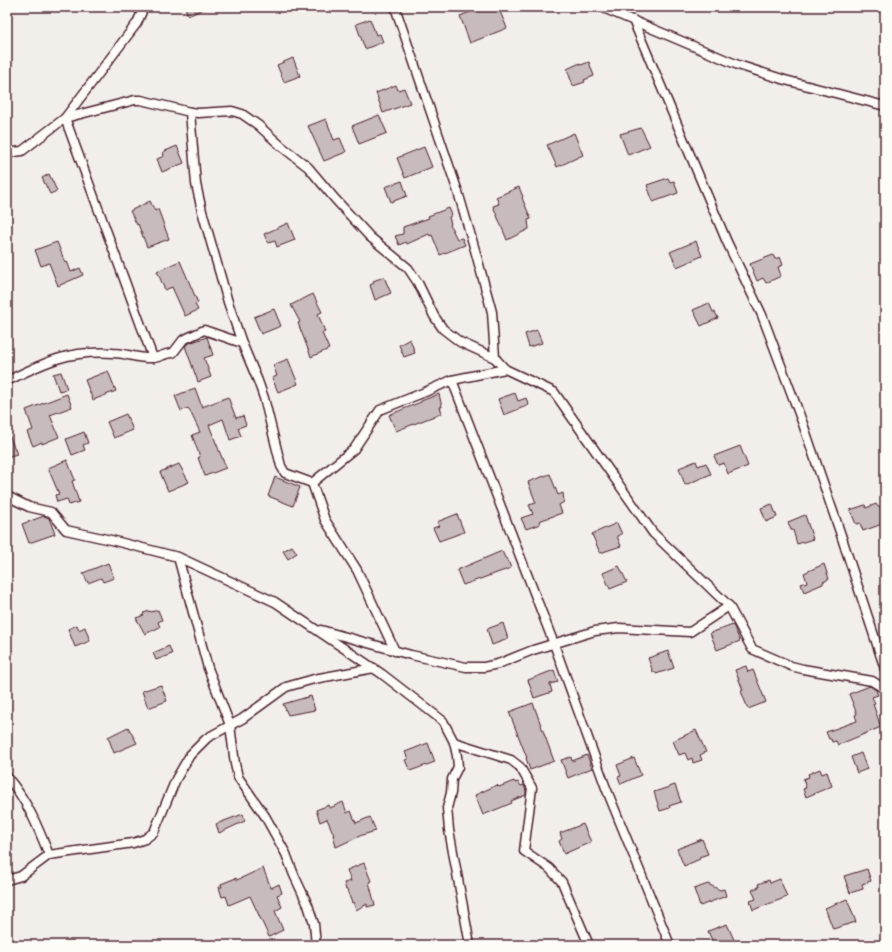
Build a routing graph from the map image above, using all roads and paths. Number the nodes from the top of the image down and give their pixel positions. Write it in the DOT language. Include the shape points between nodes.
graph roads {
  1 [pos="144,7"];
  2 [pos="394,7"];
  3 [pos="601,7"];
  4 [pos="633,20"];
  5 [pos="885,106"];
  6 [pos="190,112"];
  7 [pos="65,118"];
  8 [pos="7,153"];
  9 [pos="242,344"];
  10 [pos="153,358"];
  11 [pos="495,358"];
  12 [pos="505,369"];
  13 [pos="452,380"];
  14 [pos="7,381"];
  15 [pos="312,483"];
  16 [pos="7,496"];
  17 [pos="178,557"];
  18 [pos="730,606"];
  19 [pos="314,628"];
  20 [pos="554,644"];
  21 [pos="395,652"];
  22 [pos="374,668"];
  23 [pos="885,669"];
  24 [pos="885,689"];
  25 [pos="230,725"];
  26 [pos="454,742"];
  27 [pos="7,777"];
  28 [pos="49,855"];
  29 [pos="7,880"];
  30 [pos="316,945"];
  31 [pos="470,945"];
  32 [pos="588,945"];
  33 [pos="670,945"];
  1 -- 7 [label="street" via="137,23"];
  2 -- 11 [label="street" via="458,192 475,250 492,312"];
  3 -- 4 [label="street"];
  4 -- 5 [label="street" via="738,65"];
  4 -- 23 [label="street" via="727,242 762,315 803,424"];
  6 -- 7 [label="street" via="135,100"];
  6 -- 9 [label="street" via="196,184 202,211"];
  6 -- 11 [label="street" via="232,111 242,114 258,125 308,167 370,237 408,268 443,329 460,342"];
  7 -- 8 [label="street" via="22,151"];
  7 -- 10 [label="street"];
  9 -- 10 [label="street" via="204,330 183,340 173,353"];
  9 -- 15 [label="street" via="262,392 281,466 285,473"];
  10 -- 14 [label="street" via="113,352 80,353 49,361"];
  11 -- 12 [label="street"];
  12 -- 13 [label="street"];
  12 -- 18 [label="street" via="554,392 653,533"];
  13 -- 15 [label="street" via="380,410 354,450"];
  13 -- 20 [label="street"];
  15 -- 21 [label="street" via="325,520 357,570"];
  16 -- 17 [label="street" via="29,507 51,512 66,530"];
  17 -- 19 [label="street" via="275,602"];
  17 -- 25 [label="street" via="208,668"];
  18 -- 20 [label="street" via="690,632 619,628 595,631"];
  18 -- 24 [label="street" via="752,649 791,666 872,681"];
  19 -- 21 [label="street"];
  19 -- 22 [label="street"];
  20 -- 21 [label="street" via="484,667 466,667"];
  20 -- 33 [label="street" via="606,788"];
  22 -- 25 [label="street" via="286,687"];
  22 -- 26 [label="street" via="443,721"];
  25 -- 28 [label="street" via="207,738 190,755 176,779 154,832 145,839"];
  25 -- 30 [label="street" via="238,776 265,816 286,854 314,924"];
  26 -- 31 [label="street" via="458,767 452,779 447,808"];
  26 -- 32 [label="street" via="512,760 520,767 532,788 524,851 549,868 562,882"];
  27 -- 28 [label="street" via="36,820"];
  28 -- 29 [label="street" via="21,876"];
}
